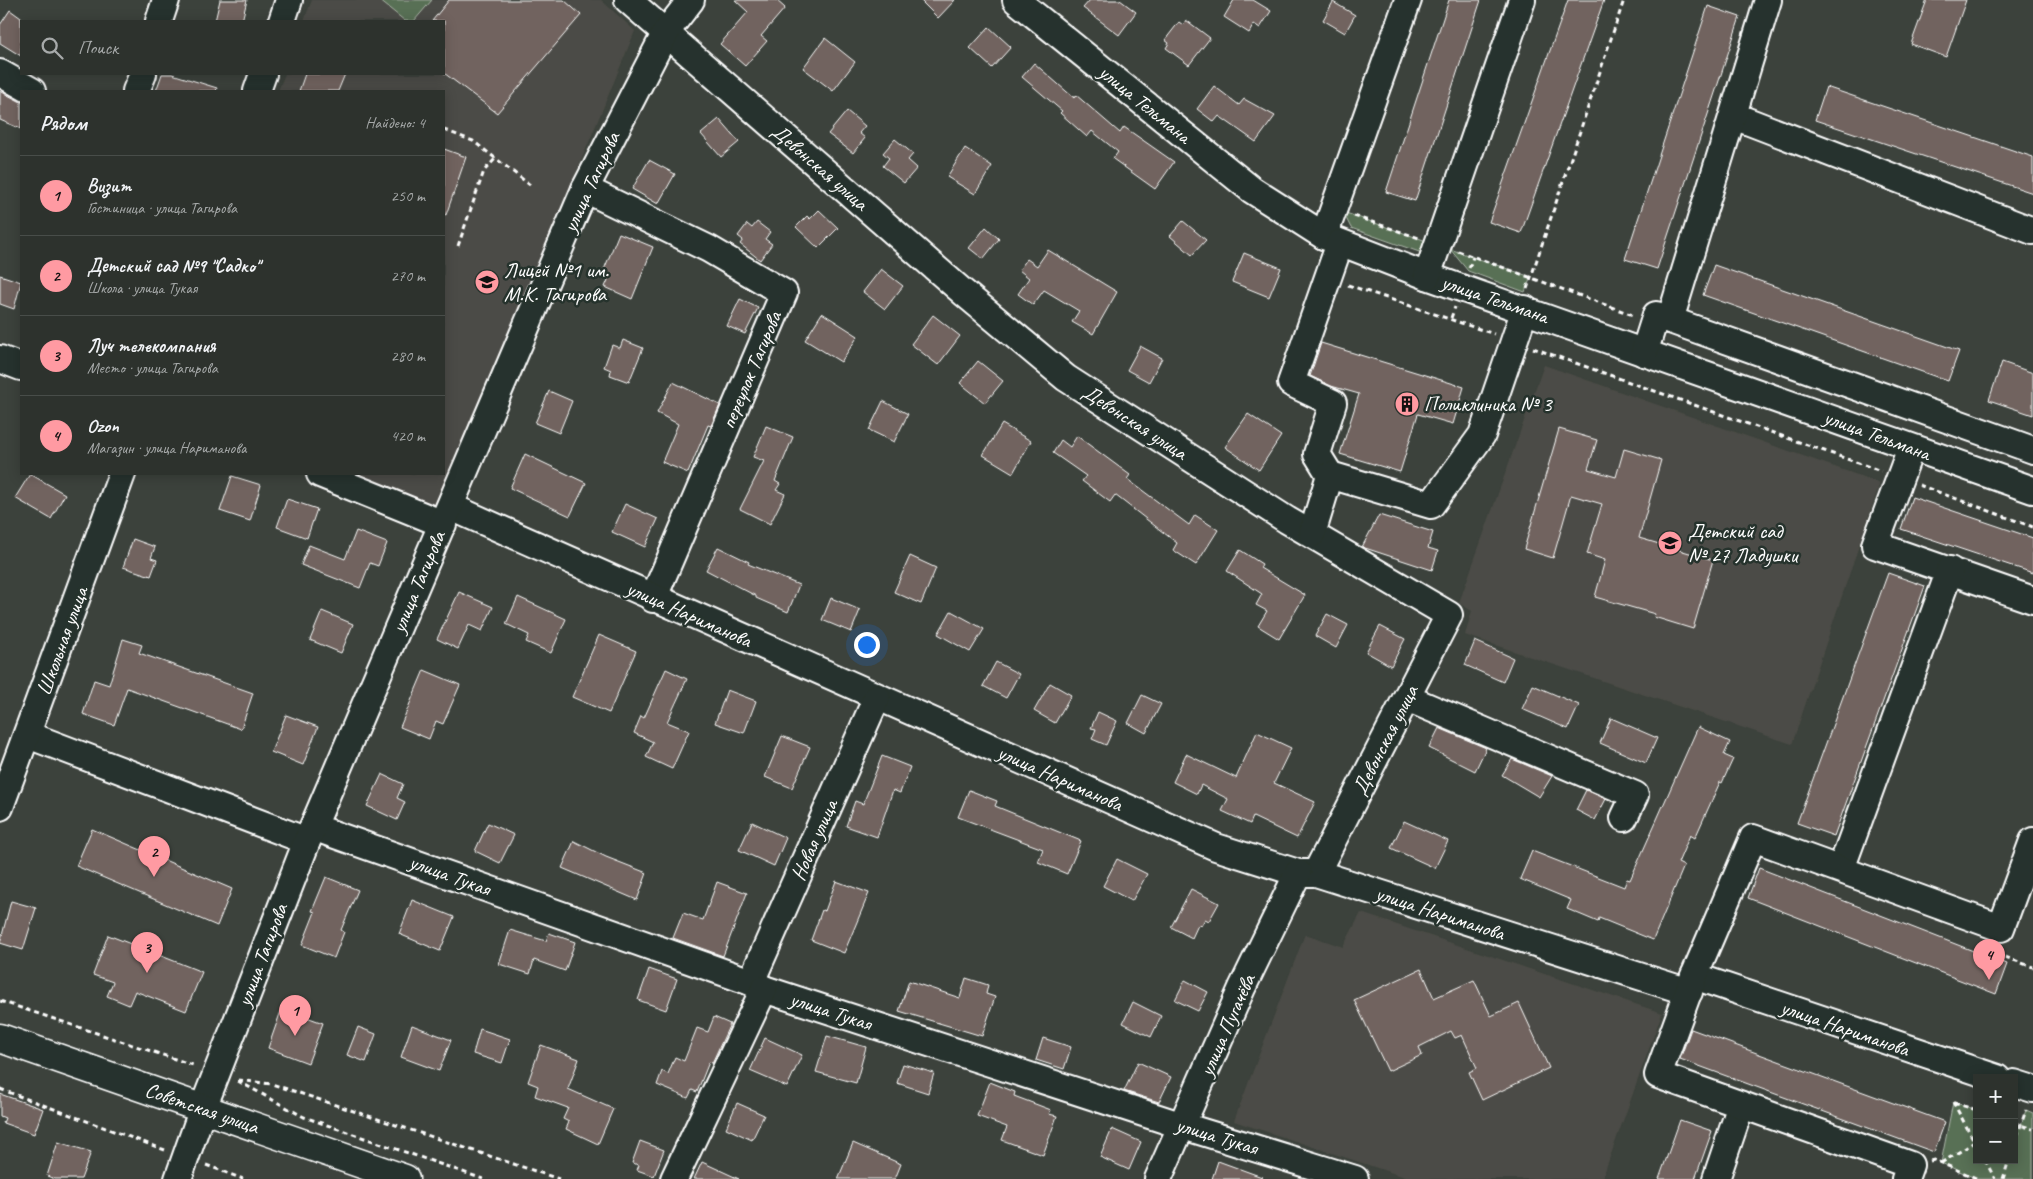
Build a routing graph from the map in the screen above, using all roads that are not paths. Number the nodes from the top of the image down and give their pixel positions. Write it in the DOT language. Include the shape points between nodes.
graph roads {
  1 [pos="166,0"];
  2 [pos="290,0"];
  3 [pos="628,0"];
  4 [pos="691,0"];
  5 [pos="1016,0"];
  6 [pos="1522,0"];
  7 [pos="1768,0"];
  8 [pos="1406,1"];
  9 [pos="159,20"];
  10 [pos="282,20"];
  11 [pos="666,32"];
  12 [pos="0,73"];
  13 [pos="143,75"];
  14 [pos="264,75"];
  15 [pos="30,90"];
  16 [pos="136,90"];
  17 [pos="257,90"];
  18 [pos="1734,116"];
  19 [pos="585,190"];
  20 [pos="2033,232"];
  21 [pos="1332,240"];
  22 [pos="1427,276"];
  23 [pos="1522,308"];
  24 [pos="1670,320"];
  25 [pos="1644,353"];
  26 [pos="0,359"];
  27 [pos="20,367"];
  28 [pos="1911,448"];
  29 [pos="2033,450"];
  30 [pos="1330,474"];
  31 [pos="122,475"];
  32 [pos="323,475"];
  33 [pos="2033,490"];
  34 [pos="447,516"];
  35 [pos="1312,534"];
  36 [pos="1950,570"];
  37 [pos="653,599"];
  38 [pos="2033,600"];
  39 [pos="877,697"];
  40 [pos="1407,698"];
  41 [pos="28,735"];
  42 [pos="3,793"];
  43 [pos="1624,818"];
  44 [pos="310,834"];
  45 [pos="2033,841"];
  46 [pos="1841,870"];
  47 [pos="1307,873"];
  48 [pos="1691,984"];
  49 [pos="757,986"];
  50 [pos="0,1038"];
  51 [pos="1985,1074"];
  52 [pos="2018,1087"];
  53 [pos="2030,1100"];
  54 [pos="1741,1104"];
  55 [pos="203,1108"];
  56 [pos="1183,1126"];
  57 [pos="182,1168"];
  58 [pos="1908,1172"];
  59 [pos="404,1179"];
  60 [pos="674,1179"];
  61 [pos="1158,1179"];
  62 [pos="1355,1179"];
  63 [pos="1716,1179"];
  1 -- 9 [label="street"];
  2 -- 10 [label="street"];
  3 -- 11 [label="street, Девонская улица"];
  4 -- 11 [label="street, улица Тагирова"];
  5 -- 21 [label="street, улица Тельмана" via="1252,190"];
  6 -- 22 [label="street"];
  7 -- 18 [label="street"];
  8 -- 21 [label="street" via="1334,210"];
  11 -- 19 [label="street, улица Тагирова"];
  11 -- 35 [label="street, Девонская улица" via="1066,378"];
  12 -- 15 [label="street"];
  13 -- 16 [label="street"];
  14 -- 17 [label="street"];
  18 -- 20 [label="street"];
  18 -- 24 [label="street"];
  19 -- 34 [label="street, улица Тагирова"];
  19 -- 37 [label="street, переулок Тагирова" via="709,249 784,293"];
  21 -- 22 [label="street, улица Тельмана"];
  21 -- 30 [label="street" via="1330,277 1291,383 1333,403 1317,454"];
  22 -- 23 [label="street, улица Тельмана"];
  23 -- 25 [label="street, улица Тельмана"];
  23 -- 30 [label="street" via="1482,435 1431,505"];
  24 -- 25 [label="street" via="1656,315"];
  24 -- 29 [label="street"];
  25 -- 28 [label="street, улица Тельмана"];
  26 -- 27 [label="street"];
  28 -- 33 [label="street, улица Тельмана"];
  28 -- 36 [label="street" via="1875,545"];
  30 -- 35 [label="street"];
  31 -- 41 [label="street, Школьная улица"];
  32 -- 34 [label="street, улица Нариманова"];
  34 -- 37 [label="street, улица Нариманова"];
  34 -- 44 [label="street, улица Тагирова"];
  35 -- 40 [label="street, Девонская улица" via="1449,615"];
  36 -- 38 [label="street"];
  36 -- 46 [label="street"];
  37 -- 39 [label="street, улица Нариманова"];
  39 -- 47 [label="street, улица Нариманова" via="1216,847"];
  39 -- 49 [label="street, Новая улица"];
  40 -- 43 [label="street" via="1635,795"];
  40 -- 47 [label="street, Девонская улица"];
  41 -- 42 [label="street, Школьная улица"];
  41 -- 44 [label="street, улица Тукая"];
  44 -- 49 [label="street, улица Тукая"];
  44 -- 55 [label="street, улица Тагирова"];
  45 -- 46 [label="street" via="2001,928"];
  46 -- 48 [label="street" via="1753,838"];
  47 -- 48 [label="street, улица Нариманова"];
  47 -- 56 [label="street, улица Пугачёва" via="1242,988"];
  48 -- 51 [label="street, улица Нариманова"];
  48 -- 54 [label="street" via="1658,1075"];
  49 -- 56 [label="street, улица Тукая"];
  49 -- 60 [label="street, Новая улица"];
  50 -- 55 [label="main road, Советская улица"];
  52 -- 53 [label="street"];
  54 -- 58 [label="street"];
  54 -- 63 [label="street"];
  55 -- 57 [label="street, улица Тагирова"];
  55 -- 59 [label="main road, Советская улица"];
  56 -- 61 [label="street, улица Пугачёва"];
  56 -- 62 [label="street, улица Тукая"];
}
